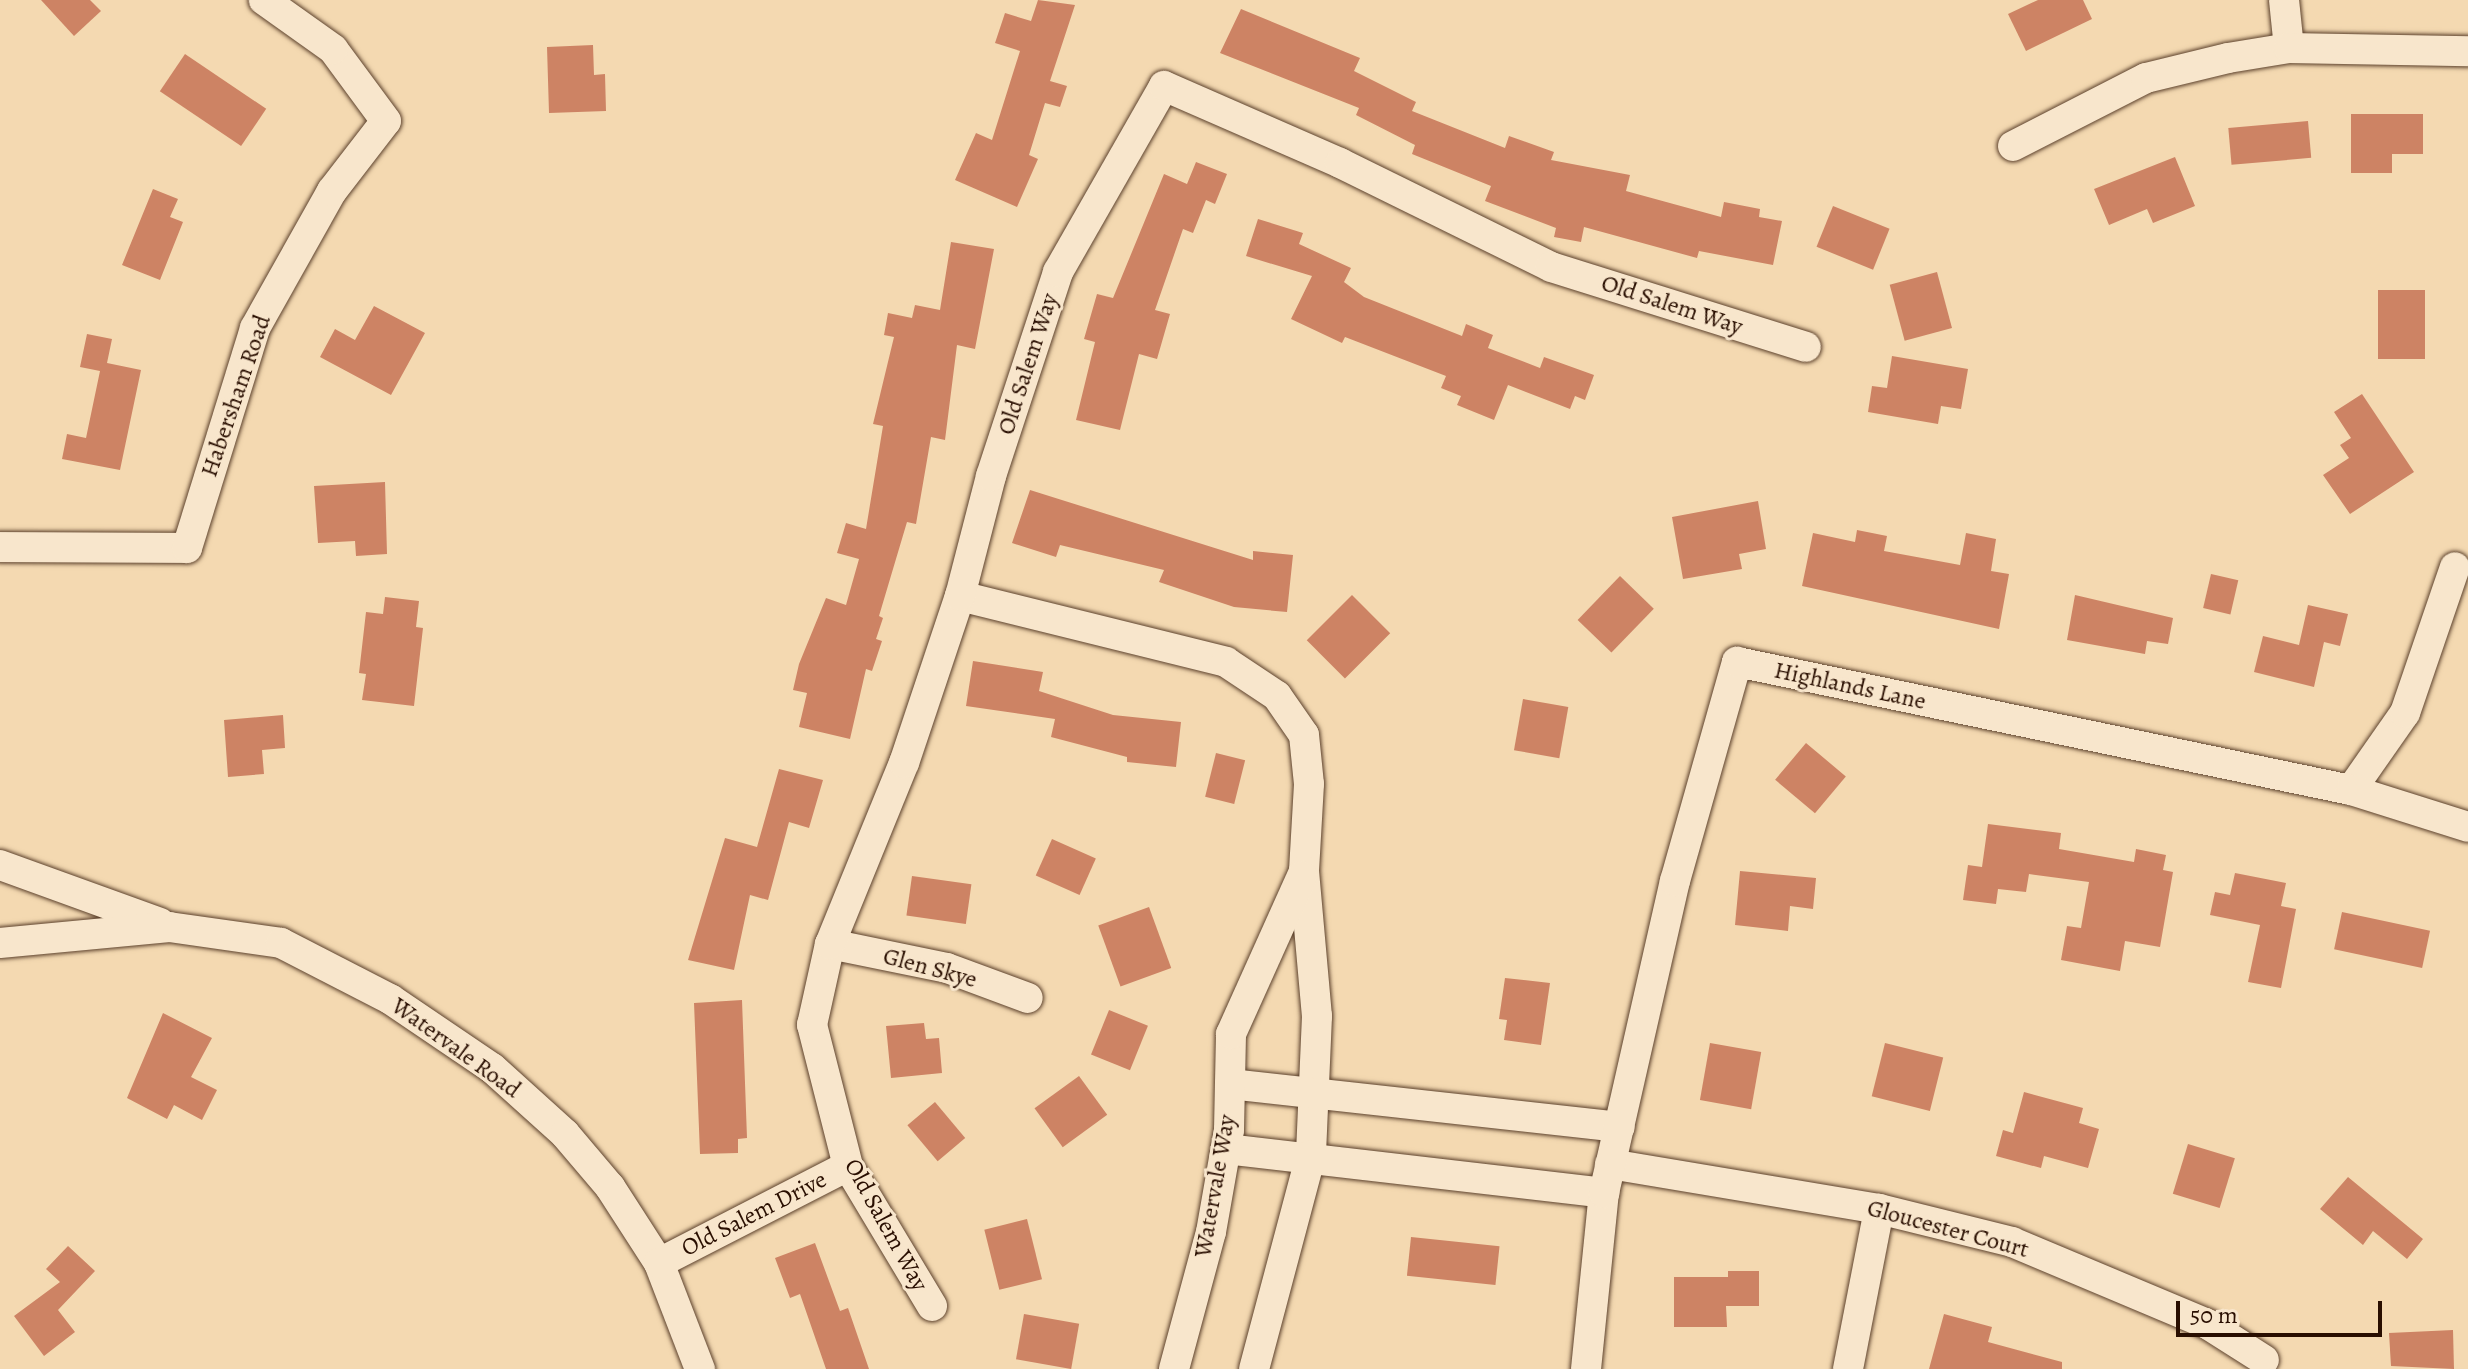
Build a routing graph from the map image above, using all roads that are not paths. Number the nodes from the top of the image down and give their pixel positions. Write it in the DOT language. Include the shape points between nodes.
graph roads {
  1 [pos="264,0"];
  2 [pos="2284,0"];
  3 [pos="2289,48"];
  4 [pos="2468,51"];
  5 [pos="2013,146"];
  6 [pos="1806,347"];
  7 [pos="0,547"];
  8 [pos="2455,567"];
  9 [pos="960,596"];
  10 [pos="2351,790"];
  11 [pos="2468,827"];
  12 [pos="0,865"];
  13 [pos="1304,871"];
  14 [pos="169,927"];
  15 [pos="0,943"];
  16 [pos="830,944"];
  17 [pos="1028,998"];
  18 [pos="1230,1084"];
  19 [pos="1314,1091"];
  20 [pos="1620,1127"];
  21 [pos="1226,1149"];
  22 [pos="1311,1155"];
  23 [pos="848,1166"];
  24 [pos="1607,1179"];
  25 [pos="1879,1209"];
  26 [pos="659,1263"];
  27 [pos="932,1306"];
  28 [pos="2264,1360"];
  29 [pos="700,1369"];
  30 [pos="1174,1369"];
  31 [pos="1254,1369"];
  32 [pos="1586,1369"];
  33 [pos="1848,1369"];
  1 -- 7 [label="street, Habersham Road" via="333,49 386,121 332,191 255,328 187,548"];
  2 -- 3 [label="street"];
  3 -- 4 [label="street"];
  3 -- 5 [label="street" via="2146,78"];
  6 -- 9 [label="street, Old Salem Way" via="1551,267 1340,163 1164,86 1058,272 991,476"];
  8 -- 10 [label="street" via="2405,713"];
  9 -- 13 [label="street, Watervale Way" via="1226,662 1277,696 1304,735 1309,784"];
  9 -- 16 [label="street, Old Salem Way" via="904,763"];
  10 -- 11 [label="street, Highlands Lane"];
  10 -- 20 [label="street, Highlands Lane" via="1737,662 1675,881"];
  12 -- 14 [label="street, Watervale Road"];
  13 -- 18 [label="street, Watervale Way" via="1231,1034"];
  13 -- 19 [label="street, Watervale Way" via="1317,1016"];
  14 -- 15 [label="street, Watervale Road"];
  14 -- 26 [label="street, Watervale Road" via="281,943 390,999 480,1059 565,1134"];
  16 -- 17 [label="street, Glen Skye" via="947,968"];
  16 -- 23 [label="street, Old Salem Way" via="812,1025"];
  18 -- 19 [label="street"];
  18 -- 21 [label="street, Watervale Way"];
  19 -- 20 [label="street"];
  19 -- 22 [label="street, Watervale Way"];
  20 -- 24 [label="street, Highlands Lane"];
  21 -- 22 [label="street, Gloucester Court"];
  21 -- 30 [label="street, Watervale Way"];
  22 -- 24 [label="street, Gloucester Court"];
  22 -- 31 [label="street, Watervale Way"];
  23 -- 26 [label="street, Old Salem Drive"];
  23 -- 27 [label="street, Old Salem Way"];
  24 -- 25 [label="street, Gloucester Court"];
  24 -- 32 [label="street, Highlands Lane"];
  25 -- 28 [label="street, Gloucester Court" via="2012,1242 2209,1325"];
  25 -- 33 [label="street"];
  26 -- 29 [label="street, Watervale Road"];
}
